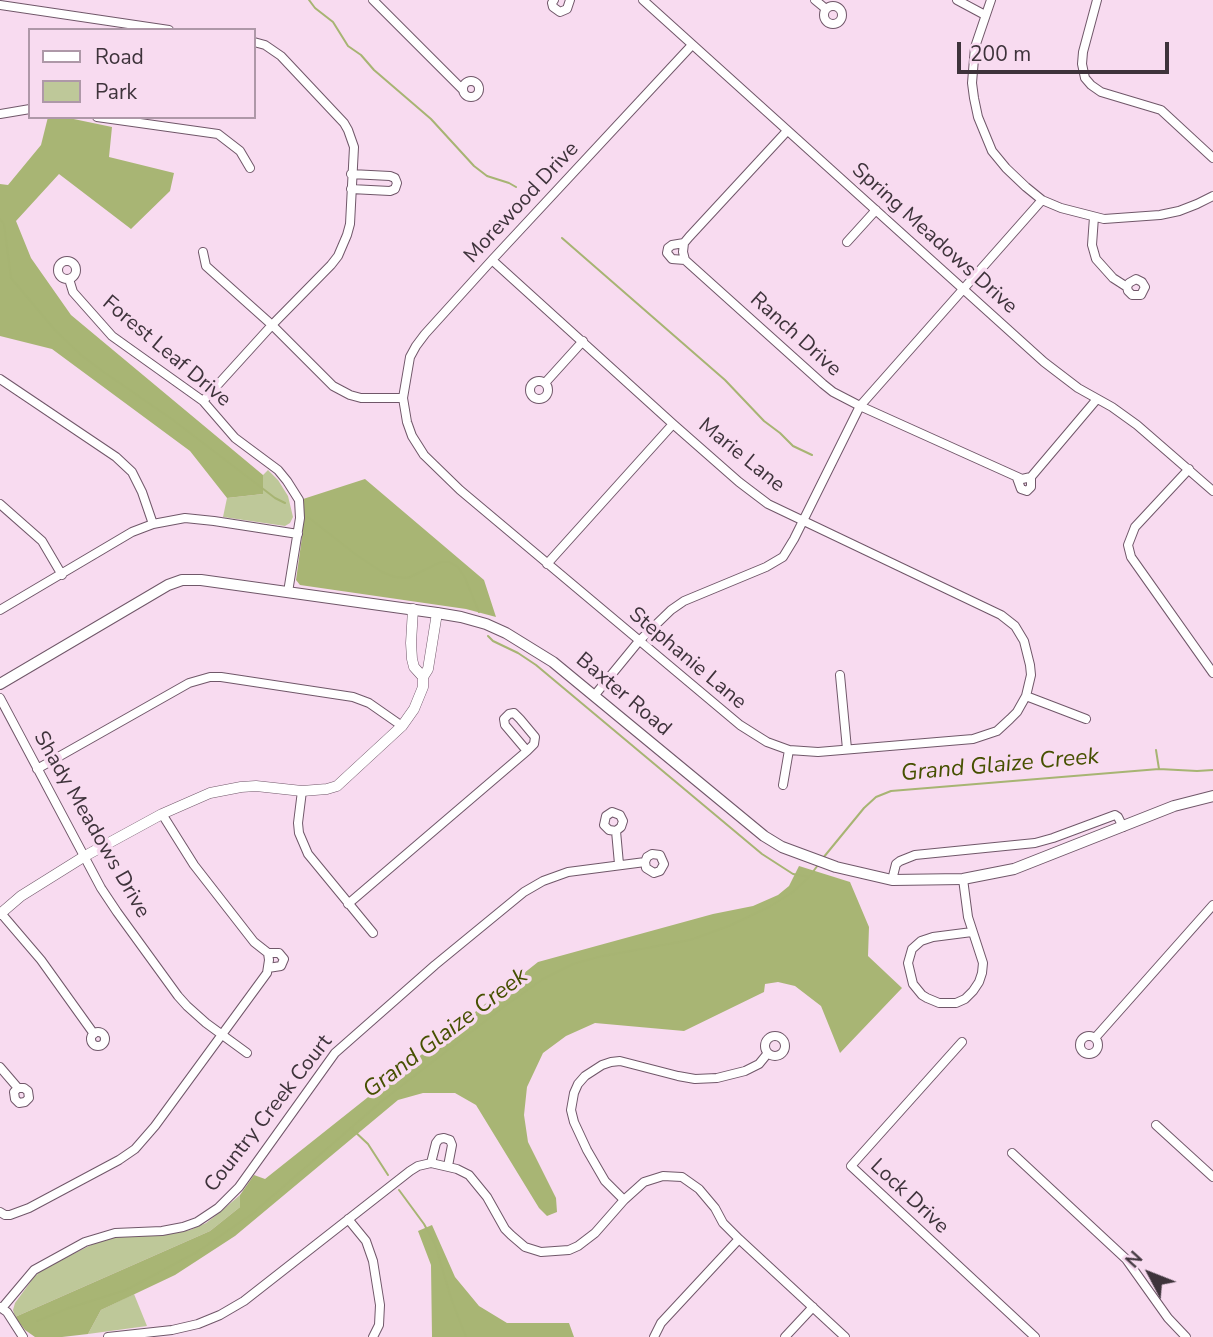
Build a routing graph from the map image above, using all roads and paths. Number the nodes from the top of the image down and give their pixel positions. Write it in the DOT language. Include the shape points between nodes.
graph roads {
  1 [pos="373,0"];
  2 [pos="554,0"];
  3 [pos="570,0"];
  4 [pos="643,0"];
  5 [pos="815,0"];
  6 [pos="957,0"];
  7 [pos="991,0"];
  8 [pos="1097,0"];
  9 [pos="0,5"];
  10 [pos="826,9"];
  11 [pos="985,15"];
  12 [pos="134,27"];
  13 [pos="256,43"];
  14 [pos="692,45"];
  15 [pos="463,90"];
  16 [pos="28,109"];
  17 [pos="0,114"];
  18 [pos="120,119"];
  19 [pos="787,131"];
  20 [pos="1213,158"];
  21 [pos="250,168"];
  22 [pos="351,174"];
  23 [pos="351,189"];
  24 [pos="1213,196"];
  25 [pos="1042,200"];
  26 [pos="876,210"];
  27 [pos="1094,217"];
  28 [pos="847,242"];
  29 [pos="684,243"];
  30 [pos="204,252"];
  31 [pos="492,260"];
  32 [pos="685,260"];
  33 [pos="69,279"];
  34 [pos="1128,287"];
  35 [pos="963,290"];
  36 [pos="272,326"];
  37 [pos="583,341"];
  38 [pos="0,379"];
  39 [pos="545,383"];
  40 [pos="403,398"];
  41 [pos="1097,399"];
  42 [pos="203,401"];
  43 [pos="860,406"];
  44 [pos="673,424"];
  45 [pos="1189,469"];
  46 [pos="1213,491"];
  47 [pos="0,504"];
  48 [pos="803,521"];
  49 [pos="153,524"];
  50 [pos="298,534"];
  51 [pos="547,564"];
  52 [pos="62,575"];
  53 [pos="288,592"];
  54 [pos="413,609"];
  55 [pos="0,610"];
  56 [pos="437,613"];
  57 [pos="639,641"];
  58 [pos="1213,673"];
  59 [pos="840,674"];
  60 [pos="422,677"];
  61 [pos="0,684"];
  62 [pos="594,696"];
  63 [pos="1026,696"];
  64 [pos="0,698"];
  65 [pos="1086,719"];
  66 [pos="402,726"];
  67 [pos="847,749"];
  68 [pos="789,750"];
  69 [pos="527,751"];
  70 [pos="37,769"];
  71 [pos="783,785"];
  72 [pos="302,791"];
  73 [pos="1213,796"];
  74 [pos="162,814"];
  75 [pos="1123,827"];
  76 [pos="616,831"];
  77 [pos="85,856"];
  78 [pos="645,862"];
  79 [pos="619,864"];
  80 [pos="963,879"];
  81 [pos="892,880"];
  82 [pos="348,904"];
  83 [pos="1213,905"];
  84 [pos="0,913"];
  85 [pos="972,932"];
  86 [pos="373,933"];
  87 [pos="93,1034"];
  88 [pos="222,1034"];
  89 [pos="1095,1038"];
  90 [pos="962,1042"];
  91 [pos="247,1053"];
  92 [pos="768,1053"];
  93 [pos="0,1068"];
  94 [pos="18,1088"];
  95 [pos="1156,1125"];
  96 [pos="1012,1153"];
  97 [pos="431,1163"];
  98 [pos="448,1166"];
  99 [pos="1213,1177"];
  100 [pos="624,1200"];
  101 [pos="0,1212"];
  102 [pos="348,1219"];
  103 [pos="739,1239"];
  104 [pos="1,1307"];
  105 [pos="813,1307"];
  106 [pos="23,1337"];
  107 [pos="108,1337"];
  108 [pos="373,1337"];
  109 [pos="654,1337"];
  110 [pos="785,1337"];
  111 [pos="845,1337"];
  112 [pos="1035,1337"];
  113 [pos="1186,1337"];
  1 -- 15 [label="street"];
  2 -- 3 [label="street" via="553,7 560,12"];
  4 -- 14 [label="street, Spring Meadows Drive"];
  5 -- 10 [label="street"];
  6 -- 11 [label="street"];
  7 -- 11 [label="street"];
  8 -- 20 [label="street" via="1083,52 1085,78 1101,92 1161,110"];
  9 -- 12 [label="street"];
  11 -- 25 [label="street" via="973,61 978,117 1000,162"];
  13 -- 22 [label="street" via="281,57 344,123 354,147"];
  14 -- 19 [label="street, Spring Meadows Drive"];
  14 -- 31 [label="street, Morewood Drive"];
  16 -- 17 [label="street"];
  18 -- 21 [label="street" via="218,134 240,151"];
  19 -- 26 [label="street, Spring Meadows Drive"];
  19 -- 29 [label="street"];
  22 -- 23 [label="street"];
  22 -- 23 [label="street" via="390,176 397,183 390,191"];
  23 -- 36 [label="street" via="348,235 338,256"];
  24 -- 27 [label="street" via="1160,215"];
  25 -- 27 [label="street"];
  25 -- 35 [label="street"];
  26 -- 28 [label="street"];
  26 -- 35 [label="street, Spring Meadows Drive"];
  27 -- 34 [label="street" via="1096,259"];
  29 -- 32 [label="street"];
  29 -- 32 [label="street, Ranch Drive" via="672,245 667,253 672,259"];
  30 -- 36 [label="street" via="206,266"];
  31 -- 37 [label="street, Marie Lane"];
  31 -- 40 [label="street, Morewood Drive" via="416,346"];
  32 -- 43 [label="street, Ranch Drive" via="823,384"];
  33 -- 42 [label="street, Forest Leaf Drive" via="73,292 112,335"];
  35 -- 41 [label="street, Spring Meadows Drive" via="1044,362"];
  35 -- 43 [label="street"];
  36 -- 40 [label="street" via="341,391 361,398"];
  36 -- 42 [label="street"];
  37 -- 39 [label="street"];
  37 -- 44 [label="street, Marie Lane"];
  38 -- 49 [label="street" via="132,472"];
  40 -- 51 [label="street, Stephanie Lane" via="407,422 424,455"];
  41 -- 43 [label="street, Ranch Drive" via="1031,477 1022,479"];
  41 -- 45 [label="street, Spring Meadows Drive" via="1137,425"];
  42 -- 50 [label="street, Forest Leaf Drive" via="235,438 278,470 299,500"];
  43 -- 48 [label="street"];
  44 -- 48 [label="street, Marie Lane" via="768,504"];
  44 -- 51 [label="street"];
  45 -- 46 [label="street, Spring Meadows Drive"];
  45 -- 58 [label="street" via="1135,527 1128,545 1131,558"];
  47 -- 52 [label="street" via="41,541"];
  48 -- 57 [label="street" via="775,563 684,601"];
  48 -- 63 [label="street, Marie Lane" via="1001,615 1020,633 1028,654 1031,675"];
  49 -- 50 [label="street" via="185,518"];
  49 -- 52 [label="street"];
  50 -- 53 [label="street, Forest Leaf Drive"];
  51 -- 57 [label="street, Stephanie Lane"];
  52 -- 55 [label="street"];
  53 -- 54 [label="main road, Baxter Road"];
  53 -- 61 [label="main road, Baxter Road" via="182,580"];
  54 -- 56 [label="main road, Baxter Road"];
  54 -- 60 [label="street" via="412,659"];
  56 -- 60 [label="street" via="428,669"];
  56 -- 62 [label="main road, Baxter Road" via="506,633 553,662"];
  57 -- 62 [label="street"];
  57 -- 68 [label="street, Stephanie Lane" via="740,725 767,743"];
  59 -- 67 [label="street"];
  60 -- 66 [label="street" via="419,699"];
  62 -- 81 [label="main road, Baxter Road" via="764,836 836,867"];
  63 -- 65 [label="street"];
  63 -- 67 [label="street, Stephanie Lane" via="1010,719 990,734"];
  64 -- 70 [label="street, Shady Meadows Drive"];
  66 -- 70 [label="street" via="354,697 210,677 189,683"];
  66 -- 72 [label="street" via="337,786"];
  67 -- 68 [label="street, Stephanie Lane"];
  68 -- 71 [label="street"];
  69 -- 69 [label="street" via="535,737 516,714 509,714 505,725"];
  69 -- 82 [label="street"];
  70 -- 77 [label="street, Shady Meadows Drive"];
  72 -- 74 [label="street" via="241,787 210,793"];
  72 -- 82 [label="street" via="298,823 302,842"];
  73 -- 75 [label="main road, Baxter Road"];
  74 -- 77 [label="street"];
  74 -- 88 [label="street" via="194,865 268,960 263,979"];
  75 -- 80 [label="main road, Baxter Road" via="1013,869"];
  75 -- 81 [label="street" via="1115,816 1035,843 915,855 896,864"];
  76 -- 79 [label="street"];
  77 -- 84 [label="street"];
  77 -- 88 [label="street, Shady Meadows Drive" via="101,888 178,996"];
  78 -- 79 [label="street, Country Creek Court"];
  79 -- 104 [label="street, Country Creek Court" via="543,881 435,965 335,1053 239,1187 208,1216 167,1231 115,1233 85,1242 34,1270"];
  80 -- 81 [label="main road, Baxter Road"];
  80 -- 85 [label="street"];
  82 -- 86 [label="street"];
  83 -- 89 [label="street"];
  84 -- 87 [label="street" via="41,960"];
  85 -- 85 [label="street" via="933,937 912,949 908,963 914,984 927,999 956,1003 979,982 983,963"];
  88 -- 91 [label="street, Shady Meadows Drive"];
  88 -- 101 [label="street" via="135,1149 29,1208 10,1215"];
  90 -- 112 [label="street, Lock Drive" via="851,1166"];
  92 -- 100 [label="street" via="745,1071 717,1078 695,1079 620,1061 585,1076 574,1093 574,1122 605,1181"];
  93 -- 94 [label="street"];
  95 -- 99 [label="street"];
  96 -- 113 [label="street" via="1126,1259"];
  97 -- 98 [label="street"];
  97 -- 98 [label="street" via="436,1143 444,1138 452,1145"];
  97 -- 102 [label="street" via="410,1171"];
  98 -- 100 [label="street" via="469,1175 511,1235 524,1247 539,1252 578,1246"];
  100 -- 103 [label="street" via="645,1182 682,1177 699,1189"];
  102 -- 107 [label="street" via="220,1315 172,1330"];
  102 -- 108 [label="street" via="366,1241 373,1261 380,1305"];
  103 -- 105 [label="street"];
  103 -- 109 [label="street" via="661,1323"];
  104 -- 106 [label="street"];
  105 -- 110 [label="street"];
  105 -- 111 [label="street"];
}
